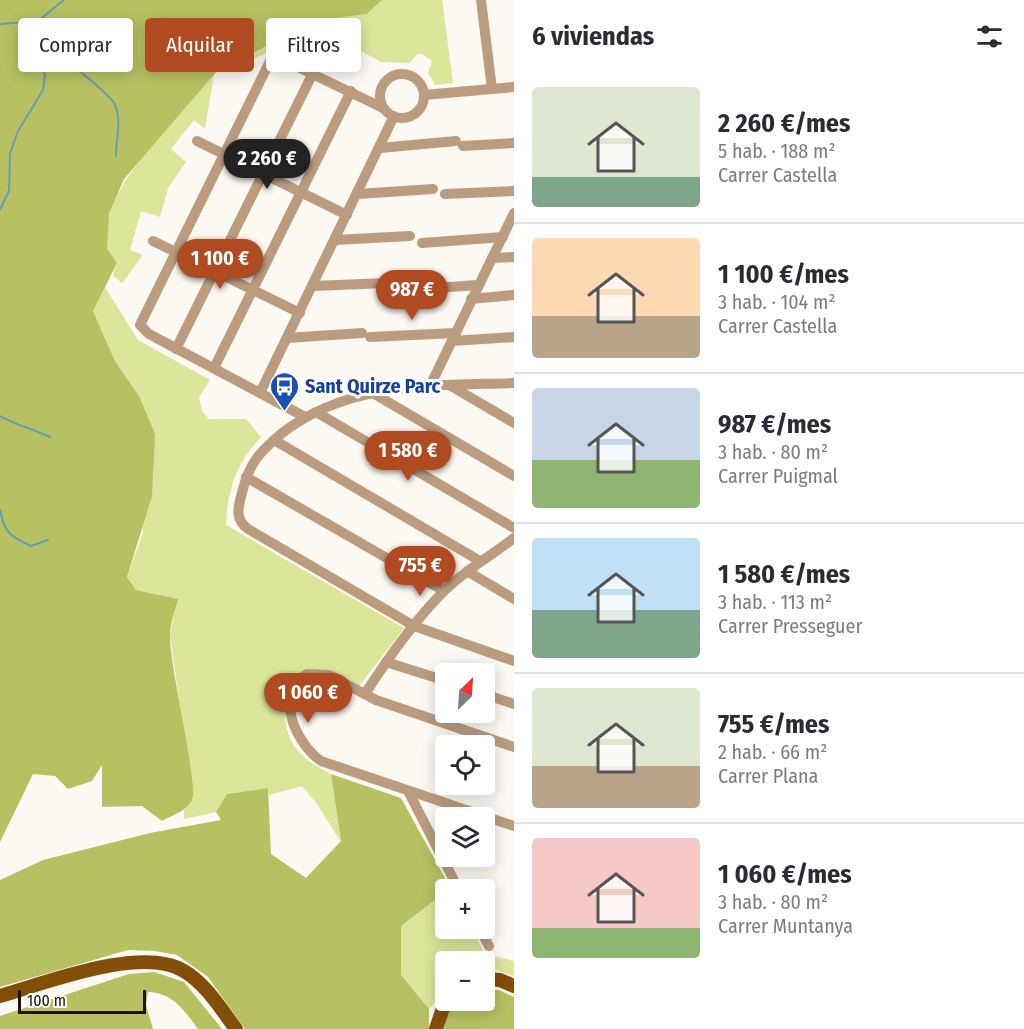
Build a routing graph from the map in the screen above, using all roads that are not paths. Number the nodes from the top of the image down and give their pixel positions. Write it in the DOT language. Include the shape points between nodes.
graph roads {
  1 [pos="481,0"];
  2 [pos="313,73"];
  3 [pos="514,87"];
  4 [pos="492,89"];
  5 [pos="351,91"];
  6 [pos="424,95"];
  7 [pos="383,108"];
  8 [pos="394,116"];
  9 [pos="197,141"];
  10 [pos="514,143"];
  11 [pos="380,148"];
  12 [pos="225,153"];
  13 [pos="263,172"];
  14 [pos="433,189"];
  15 [pos="514,191"];
  16 [pos="301,192"];
  17 [pos="358,194"];
  18 [pos="445,194"];
  19 [pos="347,215"];
  20 [pos="513,215"];
  21 [pos="410,236"];
  22 [pos="503,237"];
  23 [pos="335,240"];
  24 [pos="153,241"];
  25 [pos="422,243"];
  26 [pos="176,252"];
  27 [pos="514,257"];
  28 [pos="492,258"];
  29 [pos="214,271"];
  30 [pos="313,285"];
  31 [pos="478,285"];
  32 [pos="253,290"];
  33 [pos="514,295"];
  34 [pos="471,299"];
  35 [pos="300,313"];
  36 [pos="454,337"];
  37 [pos="514,337"];
  38 [pos="287,338"];
  39 [pos="176,349"];
  40 [pos="214,368"];
  41 [pos="514,383"];
  42 [pos="430,386"];
  43 [pos="450,386"];
  44 [pos="371,392"];
  45 [pos="260,393"];
  46 [pos="316,412"];
  47 [pos="305,417"];
  48 [pos="514,423"];
  49 [pos="274,440"];
  50 [pos="514,476"];
  51 [pos="246,477"];
  52 [pos="514,528"];
  53 [pos="512,542"];
  54 [pos="480,561"];
  55 [pos="467,571"];
  56 [pos="444,591"];
  57 [pos="514,599"];
  58 [pos="414,626"];
  59 [pos="514,661"];
  60 [pos="386,662"];
  61 [pos="435,678"];
  62 [pos="365,694"];
  63 [pos="495,698"];
  64 [pos="514,704"];
  65 [pos="514,747"];
  66 [pos="408,791"];
  67 [pos="514,826"];
  68 [pos="453,879"];
  69 [pos="485,939"];
  70 [pos="489,946"];
  71 [pos="495,981"];
  72 [pos="514,986"];
  73 [pos="0,996"];
  74 [pos="442,1011"];
  75 [pos="236,1029"];
  76 [pos="436,1029"];
  1 -- 4 [label="street"];
  2 -- 5 [label="street"];
  2 -- 12 [label="street" via="273,54"];
  2 -- 13 [label="street"];
  3 -- 4 [label="street"];
  4 -- 6 [label="street"];
  5 -- 7 [label="street"];
  5 -- 16 [label="street"];
  6 -- 7 [label="street" via="413,76 396,74 385,81 380,92"];
  6 -- 8 [label="street" via="422,106 411,116"];
  7 -- 8 [label="street"];
  8 -- 11 [label="street"];
  9 -- 12 [label="street"];
  10 -- 11 [label="street"];
  11 -- 17 [label="street"];
  12 -- 13 [label="street"];
  12 -- 26 [label="street"];
  13 -- 16 [label="street"];
  13 -- 29 [label="street"];
  14 -- 17 [label="street"];
  15 -- 18 [label="street"];
  16 -- 19 [label="street"];
  16 -- 32 [label="street"];
  17 -- 19 [label="street"];
  19 -- 23 [label="street"];
  20 -- 22 [label="street"];
  21 -- 23 [label="street"];
  22 -- 25 [label="street"];
  22 -- 28 [label="street"];
  23 -- 30 [label="street"];
  24 -- 26 [label="street"];
  26 -- 29 [label="street"];
  26 -- 39 [label="street" via="140,325"];
  27 -- 28 [label="street"];
  28 -- 31 [label="street"];
  29 -- 32 [label="street"];
  29 -- 39 [label="street"];
  30 -- 31 [label="street"];
  30 -- 35 [label="street"];
  31 -- 34 [label="street"];
  32 -- 35 [label="street"];
  32 -- 40 [label="street"];
  33 -- 34 [label="street"];
  34 -- 36 [label="street"];
  35 -- 38 [label="street"];
  36 -- 37 [label="street"];
  36 -- 38 [label="street"];
  36 -- 42 [label="street"];
  38 -- 45 [label="street"];
  39 -- 40 [label="street"];
  40 -- 45 [label="street"];
  41 -- 43 [label="street"];
  42 -- 43 [label="street"];
  42 -- 44 [label="street"];
  43 -- 48 [label="street"];
  44 -- 46 [label="street"];
  44 -- 50 [label="street"];
  45 -- 47 [label="street"];
  46 -- 47 [label="street"];
  46 -- 52 [label="street"];
  47 -- 49 [label="street"];
  49 -- 51 [label="street" via="253,461"];
  49 -- 54 [label="street"];
  51 -- 56 [label="street"];
  51 -- 58 [label="street" via="237,514 241,524"];
  53 -- 54 [label="street"];
  54 -- 55 [label="street"];
  55 -- 56 [label="street"];
  55 -- 57 [label="street"];
  56 -- 58 [label="street"];
  58 -- 59 [label="street"];
  58 -- 60 [label="street"];
  60 -- 61 [label="street"];
  60 -- 62 [label="street"];
  62 -- 65 [label="street"];
  62 -- 66 [label="street" via="329,675 308,674 295,685 292,695 292,718 301,742 321,761"];
  63 -- 64 [label="street"];
  66 -- 67 [label="street"];
  66 -- 68 [label="street"];
  69 -- 70 [label="street"];
  71 -- 72 [label="main road"];
  73 -- 75 [label="main road" via="123,963 153,961 170,964 190,975"];
  74 -- 76 [label="main road"];
}
